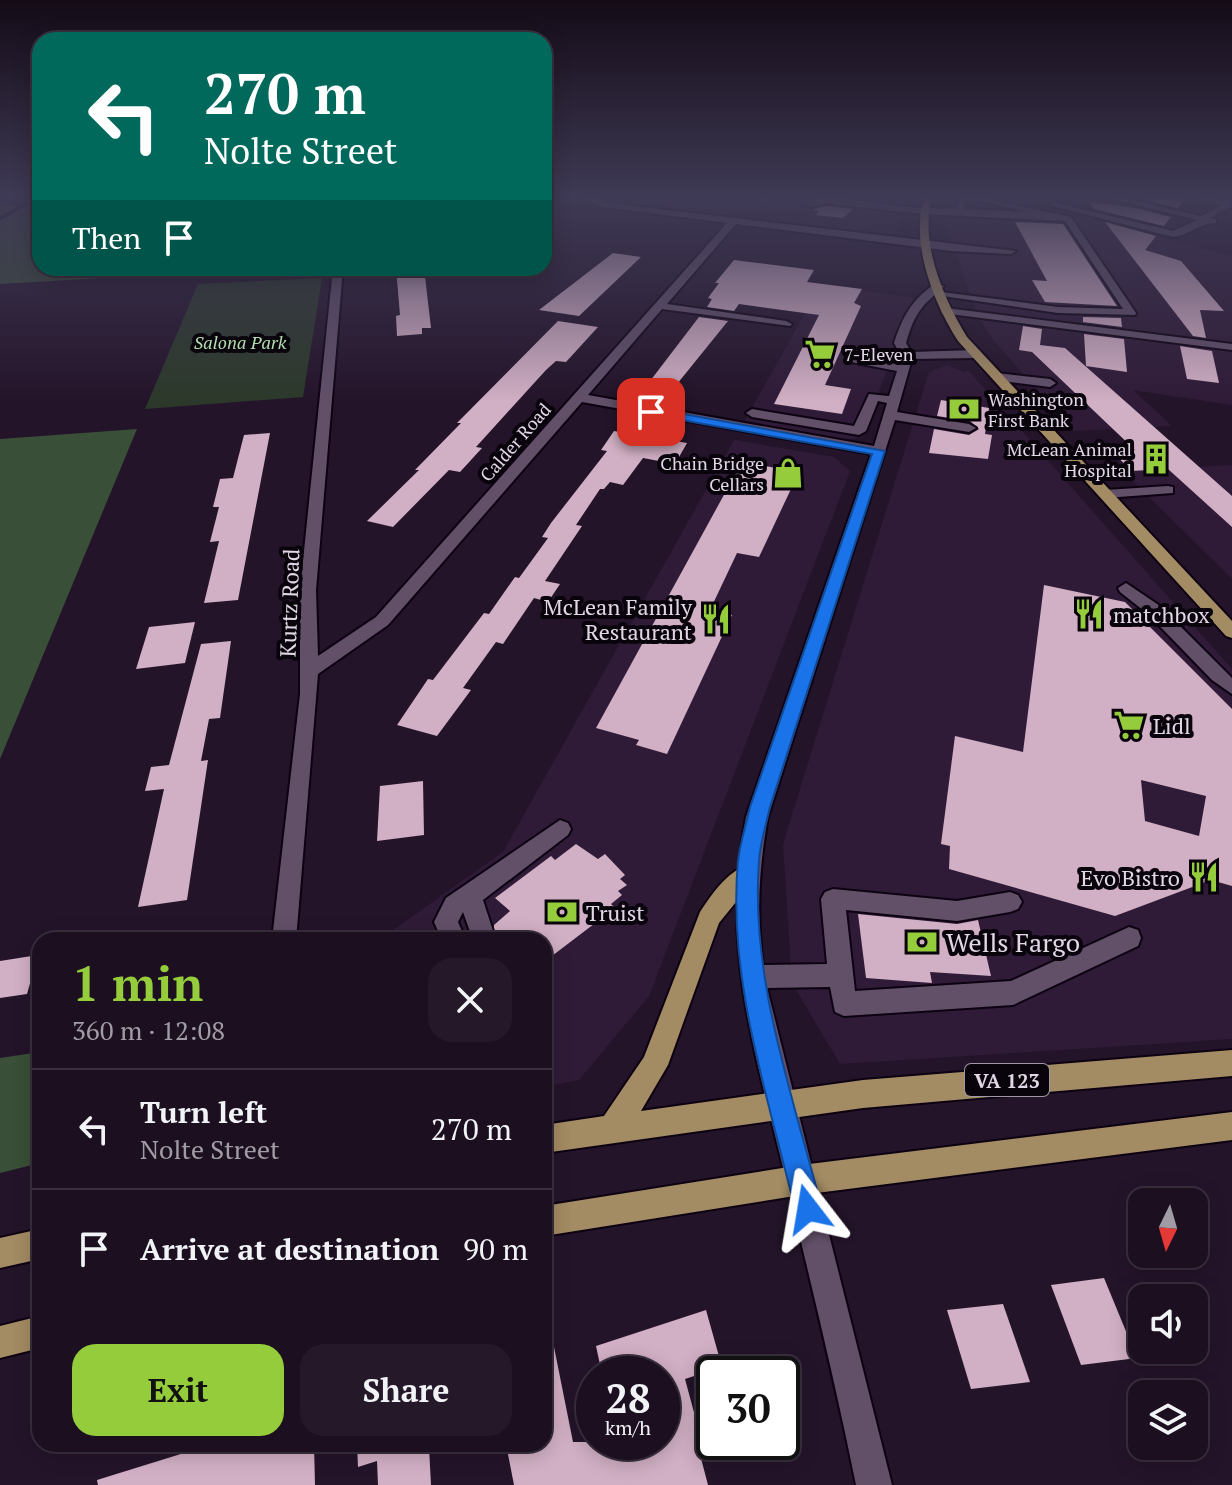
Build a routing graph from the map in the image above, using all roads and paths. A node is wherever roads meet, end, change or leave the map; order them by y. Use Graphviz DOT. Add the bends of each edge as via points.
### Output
graph roads {
  1 [pos="696,264"];
  2 [pos="933,264"];
  3 [pos="1098,264"];
  4 [pos="337,276"];
  5 [pos="940,291"];
  6 [pos="660,306"];
  7 [pos="946,311"];
  8 [pos="786,324"];
  9 [pos="1232,347"];
  10 [pos="975,354"];
  11 [pos="852,361"];
  12 [pos="904,362"];
  13 [pos="997,377"];
  14 [pos="1050,383"];
  15 [pos="577,397"];
  16 [pos="893,400"];
  17 [pos="752,413"];
  18 [pos="889,415"];
  19 [pos="941,424"];
  20 [pos="830,426"];
  21 [pos="969,428"];
  22 [pos="938,440"];
  23 [pos="823,441"];
  24 [pos="879,451"];
  25 [pos="1168,490"];
  26 [pos="1105,494"];
  27 [pos="1126,588"];
  28 [pos="1232,632"];
  29 [pos="309,671"];
  30 [pos="1232,688"];
  31 [pos="560,829"];
  32 [pos="747,875"];
  33 [pos="470,897"];
  34 [pos="1010,902"];
  35 [pos="285,932"];
  36 [pos="450,932"];
  37 [pos="472,932"];
  38 [pos="1129,938"];
  39 [pos="841,975"];
  40 [pos="752,977"];
  41 [pos="1232,1063"];
  42 [pos="782,1105"];
  43 [pos="1232,1126"];
  44 [pos="612,1130"];
  45 [pos="552,1138"];
  46 [pos="801,1180"];
  47 [pos="552,1220"];
  48 [pos="32,1246"];
  49 [pos="0,1253"];
  50 [pos="32,1334"];
  51 [pos="0,1342"];
  52 [pos="874,1485"];
  1 -- 6 [label="street, Calder Road"];
  2 -- 5 [label="main road"];
  3 -- 5 [label="street" via="1131,313 1058,310"];
  4 -- 29 [label="street, Kurtz Road" via="308,590"];
  5 -- 7 [label="main road"];
  5 -- 12 [label="street" via="916,302 906,317 900,343"];
  6 -- 8 [label="street"];
  6 -- 15 [label="street, Calder Road"];
  7 -- 9 [label="street"];
  7 -- 10 [label="main road"];
  10 -- 12 [label="street"];
  10 -- 13 [label="main road"];
  11 -- 12 [label="street"];
  12 -- 16 [label="street"];
  13 -- 14 [label="street"];
  13 -- 26 [label="main road"];
  15 -- 23 [label="street"];
  15 -- 29 [label="street, Calder Road" via="382,621"];
  16 -- 18 [label="street"];
  16 -- 20 [label="street" via="873,397 859,431"];
  17 -- 20 [label="street"];
  18 -- 19 [label="street"];
  18 -- 24 [label="street"];
  19 -- 21 [label="street"];
  19 -- 22 [label="street"];
  20 -- 23 [label="street"];
  23 -- 24 [label="street"];
  24 -- 32 [label="street" via="757,817"];
  25 -- 26 [label="street"];
  26 -- 28 [label="main road"];
  27 -- 30 [label="street"];
  29 -- 35 [label="street, Kurtz Road"];
  31 -- 33 [label="street"];
  32 -- 40 [label="street"];
  32 -- 44 [label="main road" via="708,919 655,1065"];
  33 -- 36 [label="street" via="454,905 446,922"];
  33 -- 37 [label="street" via="462,918"];
  34 -- 39 [label="street" via="957,911 833,899"];
  38 -- 39 [label="street" via="1013,993 844,1004"];
  39 -- 40 [label="street"];
  40 -- 42 [label="street"];
  41 -- 42 [label="main road, VA 123" via="979,1082"];
  42 -- 44 [label="main road, VA 123"];
  42 -- 46 [label="street"];
  43 -- 46 [label="main road"];
  44 -- 45 [label="main road, VA 123"];
  46 -- 47 [label="main road"];
  46 -- 52 [label="street"];
  48 -- 49 [label="main road"];
  50 -- 51 [label="main road"];
}
